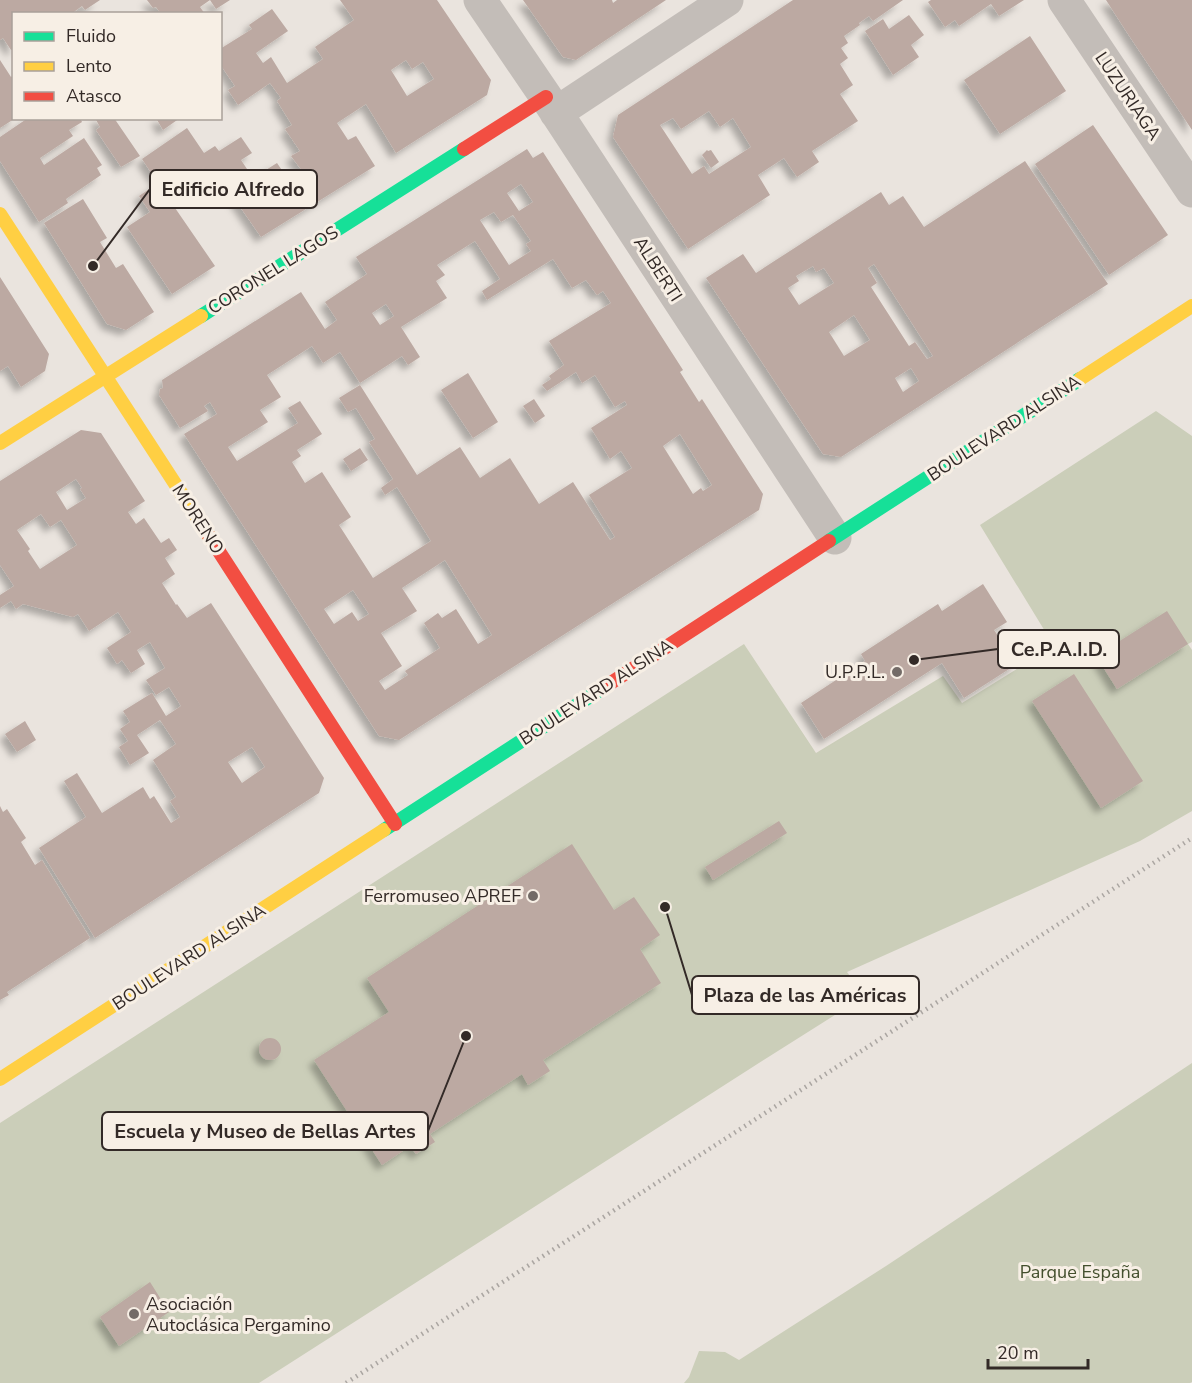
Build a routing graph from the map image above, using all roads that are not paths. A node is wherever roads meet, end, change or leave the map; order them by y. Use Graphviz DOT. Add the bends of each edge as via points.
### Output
graph roads {
  1 [pos="480,0"];
  2 [pos="727,0"];
  3 [pos="1064,0"];
  4 [pos="551,105"];
  5 [pos="1192,192"];
  6 [pos="0,214"];
  7 [pos="1192,306"];
  8 [pos="105,375"];
  9 [pos="0,443"];
  10 [pos="835,538"];
  11 [pos="395,824"];
  12 [pos="0,1079"];
  1 -- 4 [label="street, ALBERTI"];
  2 -- 4 [label="street, CORONEL LAGOS"];
  3 -- 5 [label="street, LUZURIAGA"];
  4 -- 8 [label="main road, CORONEL LAGOS"];
  4 -- 10 [label="street, ALBERTI"];
  6 -- 8 [label="main road, MORENO"];
  7 -- 10 [label="main road, BOULEVARD ALSINA"];
  8 -- 9 [label="main road, CORONEL LAGOS"];
  8 -- 11 [label="main road, MORENO"];
  10 -- 11 [label="main road, BOULEVARD ALSINA"];
  11 -- 12 [label="main road, BOULEVARD ALSINA"];
}
